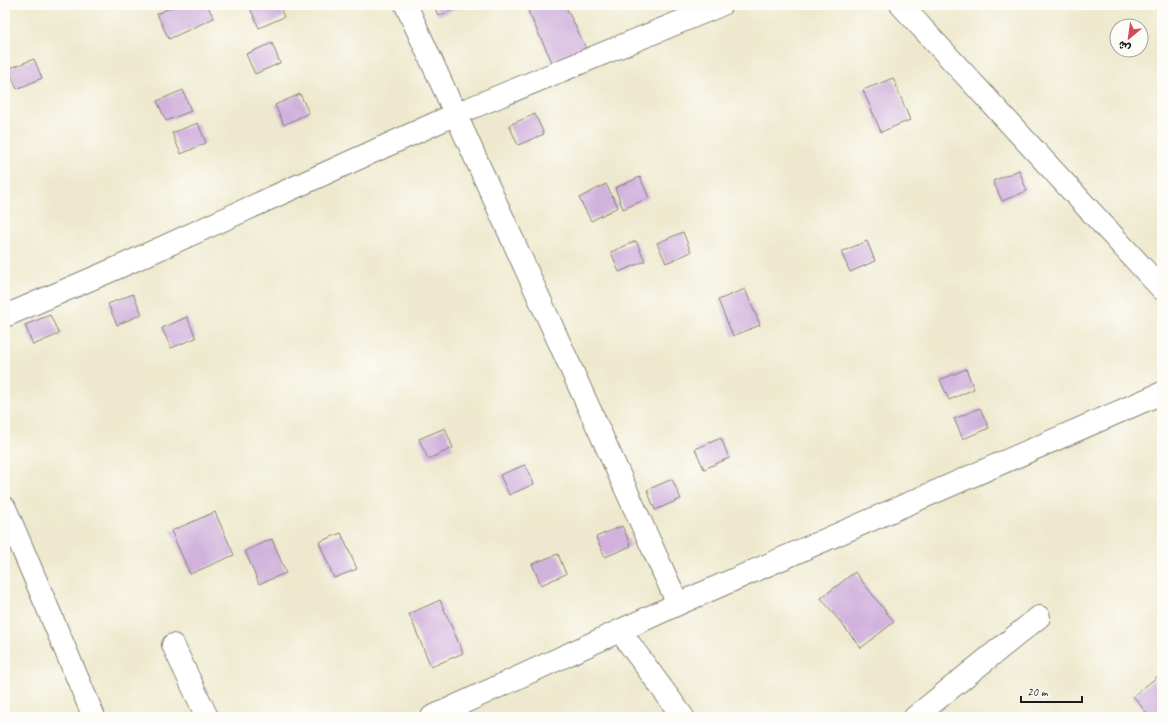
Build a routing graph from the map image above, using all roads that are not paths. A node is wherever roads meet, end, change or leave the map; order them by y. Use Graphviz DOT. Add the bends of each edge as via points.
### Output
graph roads {
  1 [pos="406,5"];
  2 [pos="721,5"];
  3 [pos="901,5"];
  4 [pos="456,114"];
  5 [pos="1162,289"];
  6 [pos="5,316"];
  7 [pos="1162,393"];
  8 [pos="5,508"];
  9 [pos="678,604"];
  10 [pos="1039,617"];
  11 [pos="620,631"];
  12 [pos="173,645"];
  13 [pos="455,712"];
  14 [pos="94,717"];
  15 [pos="207,717"];
  16 [pos="432,717"];
  17 [pos="682,717"];
  18 [pos="915,717"];
  1 -- 4 [label="street"];
  2 -- 4 [label="street"];
  3 -- 5 [label="street"];
  4 -- 6 [label="street"];
  4 -- 9 [label="street"];
  7 -- 9 [label="street"];
  8 -- 14 [label="street"];
  9 -- 11 [label="street"];
  10 -- 18 [label="street"];
  11 -- 13 [label="street"];
  11 -- 17 [label="street"];
  12 -- 15 [label="street"];
  13 -- 16 [label="street"];
}
